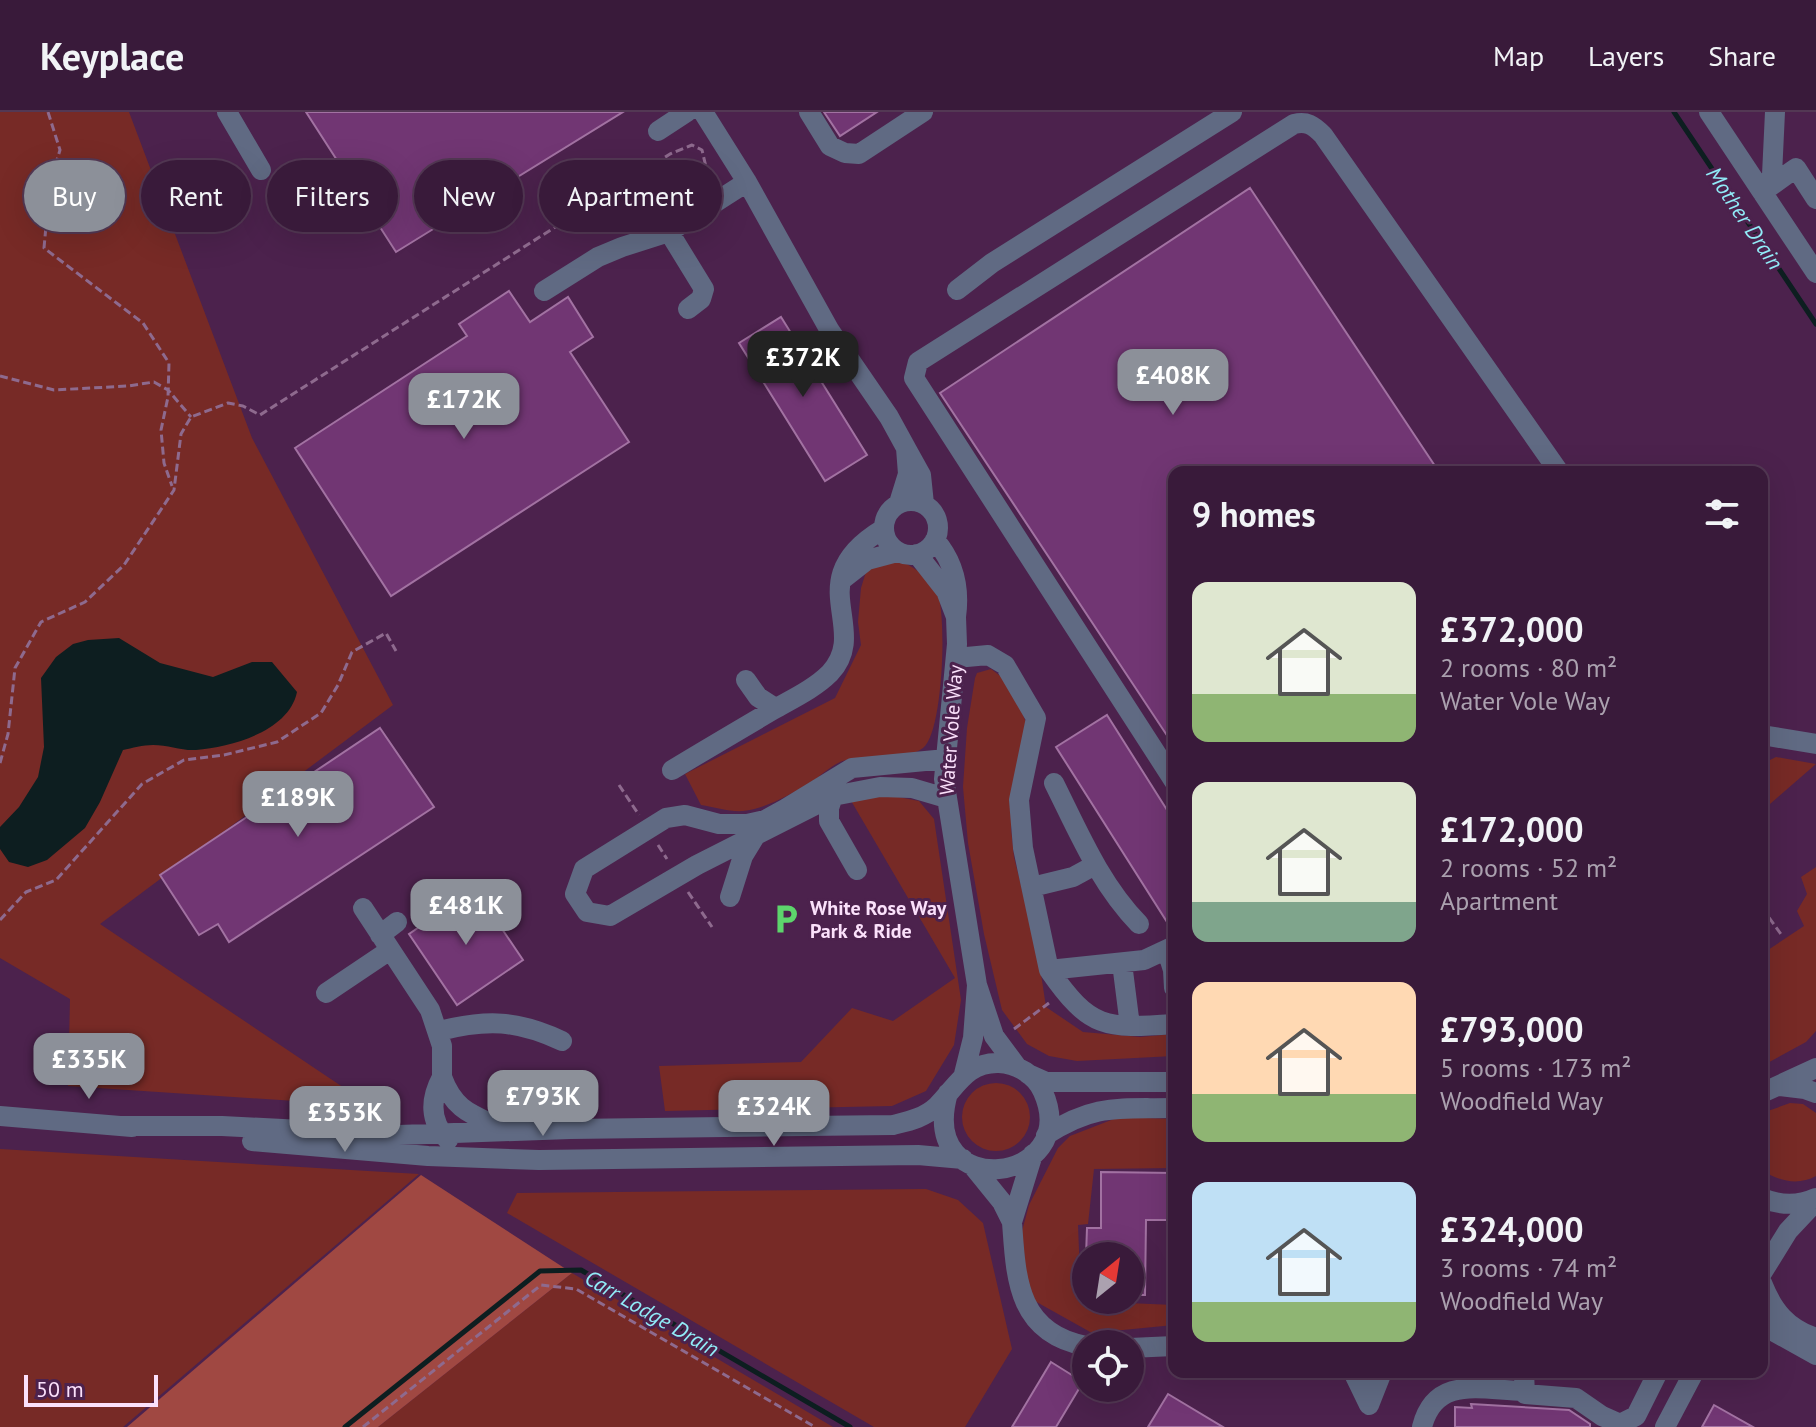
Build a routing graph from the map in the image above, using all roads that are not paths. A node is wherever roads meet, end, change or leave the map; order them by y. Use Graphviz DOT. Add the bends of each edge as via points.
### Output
graph roads {
  1 [pos="227,112"];
  2 [pos="687,112"];
  3 [pos="703,112"];
  4 [pos="809,112"];
  5 [pos="923,112"];
  6 [pos="1232,112"];
  7 [pos="1709,112"];
  8 [pos="1775,112"];
  9 [pos="658,131"];
  10 [pos="261,170"];
  11 [pos="747,182"];
  12 [pos="1762,192"];
  13 [pos="722,198"];
  14 [pos="1816,199"];
  15 [pos="669,232"];
  16 [pos="1816,273"];
  17 [pos="957,290"];
  18 [pos="544,291"];
  19 [pos="688,309"];
  20 [pos="906,448"];
  21 [pos="1555,466"];
  22 [pos="899,503"];
  23 [pos="924,504"];
  24 [pos="883,529"];
  25 [pos="935,540"];
  26 [pos="907,553"];
  27 [pos="841,580"];
  28 [pos="956,617"];
  29 [pos="956,658"];
  30 [pos="746,680"];
  31 [pos="775,708"];
  32 [pos="1768,736"];
  33 [pos="1816,744"];
  34 [pos="946,759"];
  35 [pos="672,770"];
  36 [pos="1168,772"];
  37 [pos="1054,783"];
  38 [pos="833,787"];
  39 [pos="946,798"];
  40 [pos="754,838"];
  41 [pos="1095,865"];
  42 [pos="857,870"];
  43 [pos="1032,887"];
  44 [pos="730,897"];
  45 [pos="363,908"];
  46 [pos="397,922"];
  47 [pos="1139,924"];
  48 [pos="381,937"];
  49 [pos="1168,949"];
  50 [pos="1122,963"];
  51 [pos="1049,970"];
  52 [pos="977,985"];
  53 [pos="326,993"];
  54 [pos="1168,1024"];
  55 [pos="1130,1026"];
  56 [pos="439,1031"];
  57 [pos="562,1041"];
  58 [pos="1816,1068"];
  59 [pos="1023,1071"];
  60 [pos="964,1074"];
  61 [pos="442,1077"];
  62 [pos="1168,1082"];
  63 [pos="1771,1089"];
  64 [pos="948,1093"];
  65 [pos="1816,1093"];
  66 [pos="1168,1108"];
  67 [pos="0,1116"];
  68 [pos="121,1126"];
  69 [pos="508,1131"];
  70 [pos="442,1133"];
  71 [pos="1046,1135"];
  72 [pos="1033,1154"];
  73 [pos="483,1158"];
  74 [pos="967,1161"];
  75 [pos="1816,1199"];
  76 [pos="1768,1200"];
  77 [pos="1768,1207"];
  78 [pos="1012,1222"];
  79 [pos="1774,1250"];
  80 [pos="1768,1262"];
  81 [pos="1768,1299"];
  82 [pos="1768,1328"];
  83 [pos="1816,1338"];
  84 [pos="1072,1341"];
  85 [pos="1168,1346"];
  86 [pos="1144,1347"];
  87 [pos="1816,1355"];
  88 [pos="1356,1378"];
  89 [pos="1380,1378"];
  90 [pos="1655,1378"];
  91 [pos="1691,1378"];
  92 [pos="1523,1382"];
  93 [pos="1369,1405"];
  94 [pos="1369,1427"];
  95 [pos="1422,1427"];
  96 [pos="1665,1427"];
  1 -- 10 [label="street"];
  2 -- 9 [label="street"];
  3 -- 11 [label="street"];
  4 -- 5 [label="street" via="830,146 859,154"];
  6 -- 17 [label="street"];
  7 -- 12 [label="street"];
  8 -- 12 [label="street" via="1772,175"];
  11 -- 13 [label="street"];
  11 -- 20 [label="street" via="830,331"];
  12 -- 14 [label="street" via="1796,168"];
  12 -- 16 [label="street"];
  15 -- 18 [label="street" via="598,257"];
  15 -- 19 [label="street" via="704,289"];
  20 -- 22 [label="street" via="908,474"];
  20 -- 23 [label="street" via="921,475"];
  21 -- 36 [label="street" via="1323,135 1304,122 918,362 914,378"];
  22 -- 23 [label="street"];
  22 -- 24 [label="street" via="888,513"];
  23 -- 25 [label="street" via="936,517"];
  24 -- 26 [label="street" via="885,538"];
  24 -- 27 [label="street" via="856,550 843,567"];
  25 -- 26 [label="street" via="925,551"];
  25 -- 28 [label="street, Water Vole Way" via="957,583"];
  26 -- 27 [label="street" via="867,560"];
  26 -- 28 [label="street, Water Vole Way" via="946,591"];
  27 -- 31 [label="street" via="838,595 844,624 841,650 831,671"];
  28 -- 29 [label="street, Water Vole Way"];
  29 -- 34 [label="street, Water Vole Way"];
  29 -- 43 [label="street" via="988,655 1005,665 1036,718 1019,800"];
  30 -- 31 [label="street"];
  31 -- 35 [label="street"];
  32 -- 33 [label="street"];
  34 -- 38 [label="street" via="852,768"];
  34 -- 39 [label="street, Water Vole Way"];
  37 -- 41 [label="street"];
  38 -- 39 [label="street" via="912,788"];
  38 -- 40 [label="street"];
  38 -- 40 [label="street" via="747,824 719,824 685,815 666,818 584,869 575,894 587,912 610,916"];
  38 -- 42 [label="street" via="829,821"];
  39 -- 52 [label="street, Water Vole Way"];
  40 -- 44 [label="street"];
  41 -- 43 [label="street" via="1073,877"];
  41 -- 47 [label="street"];
  43 -- 51 [label="street"];
  45 -- 48 [label="street"];
  46 -- 48 [label="street"];
  48 -- 53 [label="street"];
  48 -- 56 [label="street"];
  49 -- 50 [label="street"];
  50 -- 51 [label="street"];
  50 -- 55 [label="street"];
  51 -- 55 [label="street" via="1070,1001 1097,1021"];
  52 -- 59 [label="street, Water Vole Way" via="994,1036"];
  52 -- 60 [label="street, Water Vole Way"];
  54 -- 55 [label="street"];
  56 -- 57 [label="street" via="514,1023"];
  56 -- 61 [label="street"];
  58 -- 63 [label="street"];
  59 -- 60 [label="street" via="1000,1063"];
  59 -- 62 [label="street" via="1046,1082"];
  59 -- 71 [label="street" via="1042,1090 1049,1110"];
  60 -- 64 [label="street"];
  61 -- 69 [label="street" via="455,1103"];
  61 -- 70 [label="street" via="432,1105"];
  63 -- 65 [label="street"];
  64 -- 69 [label="street" via="917,1119 893,1125"];
  64 -- 74 [label="street" via="942,1113 945,1134"];
  66 -- 71 [label="street" via="1104,1109 1076,1117"];
  67 -- 68 [label="street"];
  68 -- 70 [label="street"];
  68 -- 73 [label="street"];
  69 -- 70 [label="street"];
  70 -- 73 [label="street" via="462,1150"];
  71 -- 72 [label="street"];
  72 -- 74 [label="street" via="1006,1170 981,1169"];
  72 -- 78 [label="street"];
  73 -- 74 [label="street" via="918,1155"];
  74 -- 78 [label="street"];
  75 -- 76 [label="street" via="1784,1205"];
  75 -- 79 [label="street"];
  77 -- 79 [label="street" via="1777,1227"];
  78 -- 84 [label="street" via="1023,1299 1055,1335"];
  79 -- 80 [label="street"];
  81 -- 83 [label="street" via="1781,1318"];
  82 -- 87 [label="street"];
  85 -- 86 [label="street"];
  88 -- 93 [label="street"];
  89 -- 93 [label="street"];
  90 -- 92 [label="street" via="1636,1416 1620,1424 1576,1398 1532,1396"];
  91 -- 96 [label="street"];
  92 -- 95 [label="street" via="1448,1392 1429,1407"];
  93 -- 94 [label="street"];
}
